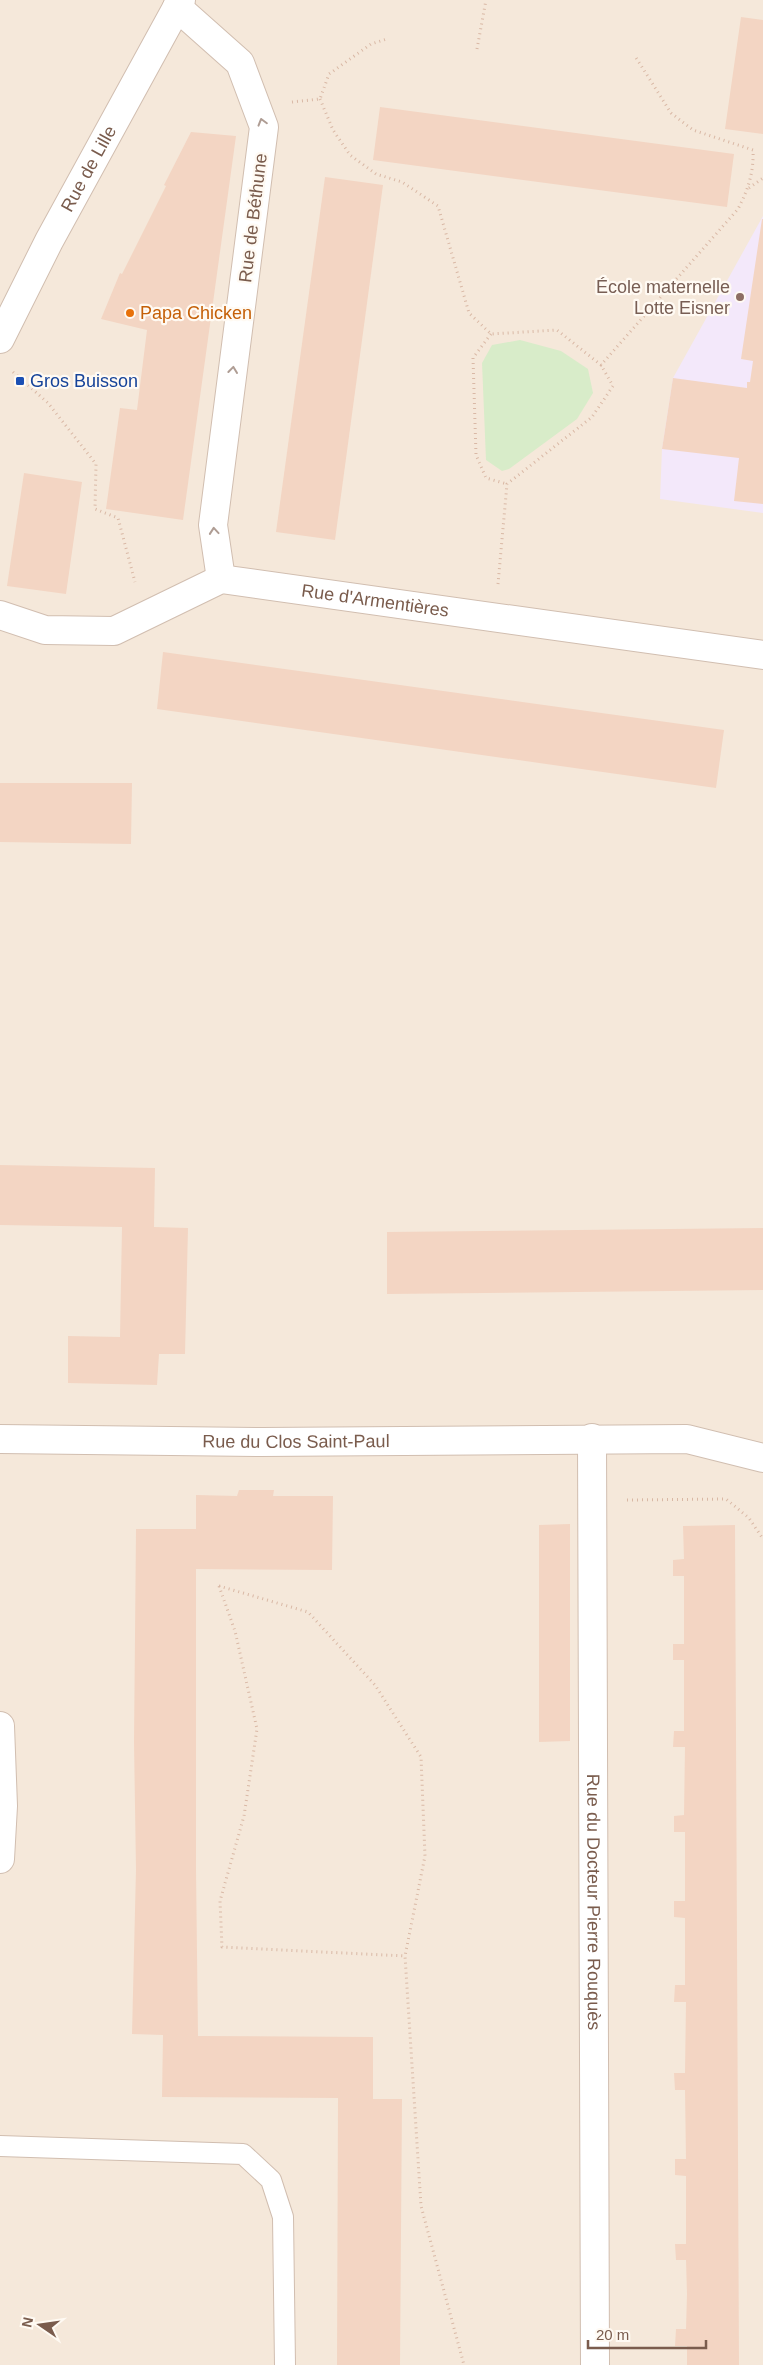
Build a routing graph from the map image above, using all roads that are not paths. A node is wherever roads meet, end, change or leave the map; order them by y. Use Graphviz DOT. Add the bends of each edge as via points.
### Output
graph roads {
  1 [pos="179,4"];
  2 [pos="0,338"];
  3 [pos="221,579"];
  4 [pos="0,615"];
  5 [pos="763,655"];
  6 [pos="592,1438"];
  7 [pos="0,1439"];
  8 [pos="763,1458"];
  9 [pos="0,1726"];
  10 [pos="0,1859"];
  11 [pos="0,2146"];
  12 [pos="285,2365"];
  13 [pos="595,2365"];
  1 -- 2 [label="street, Rue de Lille" via="49,241"];
  3 -- 1 [label="street, Rue de Béthune, one-way" via="213,525 264,127 240,63"];
  3 -- 4 [label="street" via="114,631 45,630"];
  3 -- 5 [label="street, Rue d'Armentières"];
  6 -- 7 [label="street, Rue du Clos Saint-Paul" via="262,1442"];
  6 -- 8 [label="street, Rue du Clos Saint-Paul" via="687,1439"];
  6 -- 13 [label="street, Rue du Docteur Pierre Rouquès"];
  9 -- 10 [label="street" via="3,1806"];
  11 -- 12 [label="lane" via="243,2154 272,2180 283,2217"];
}
